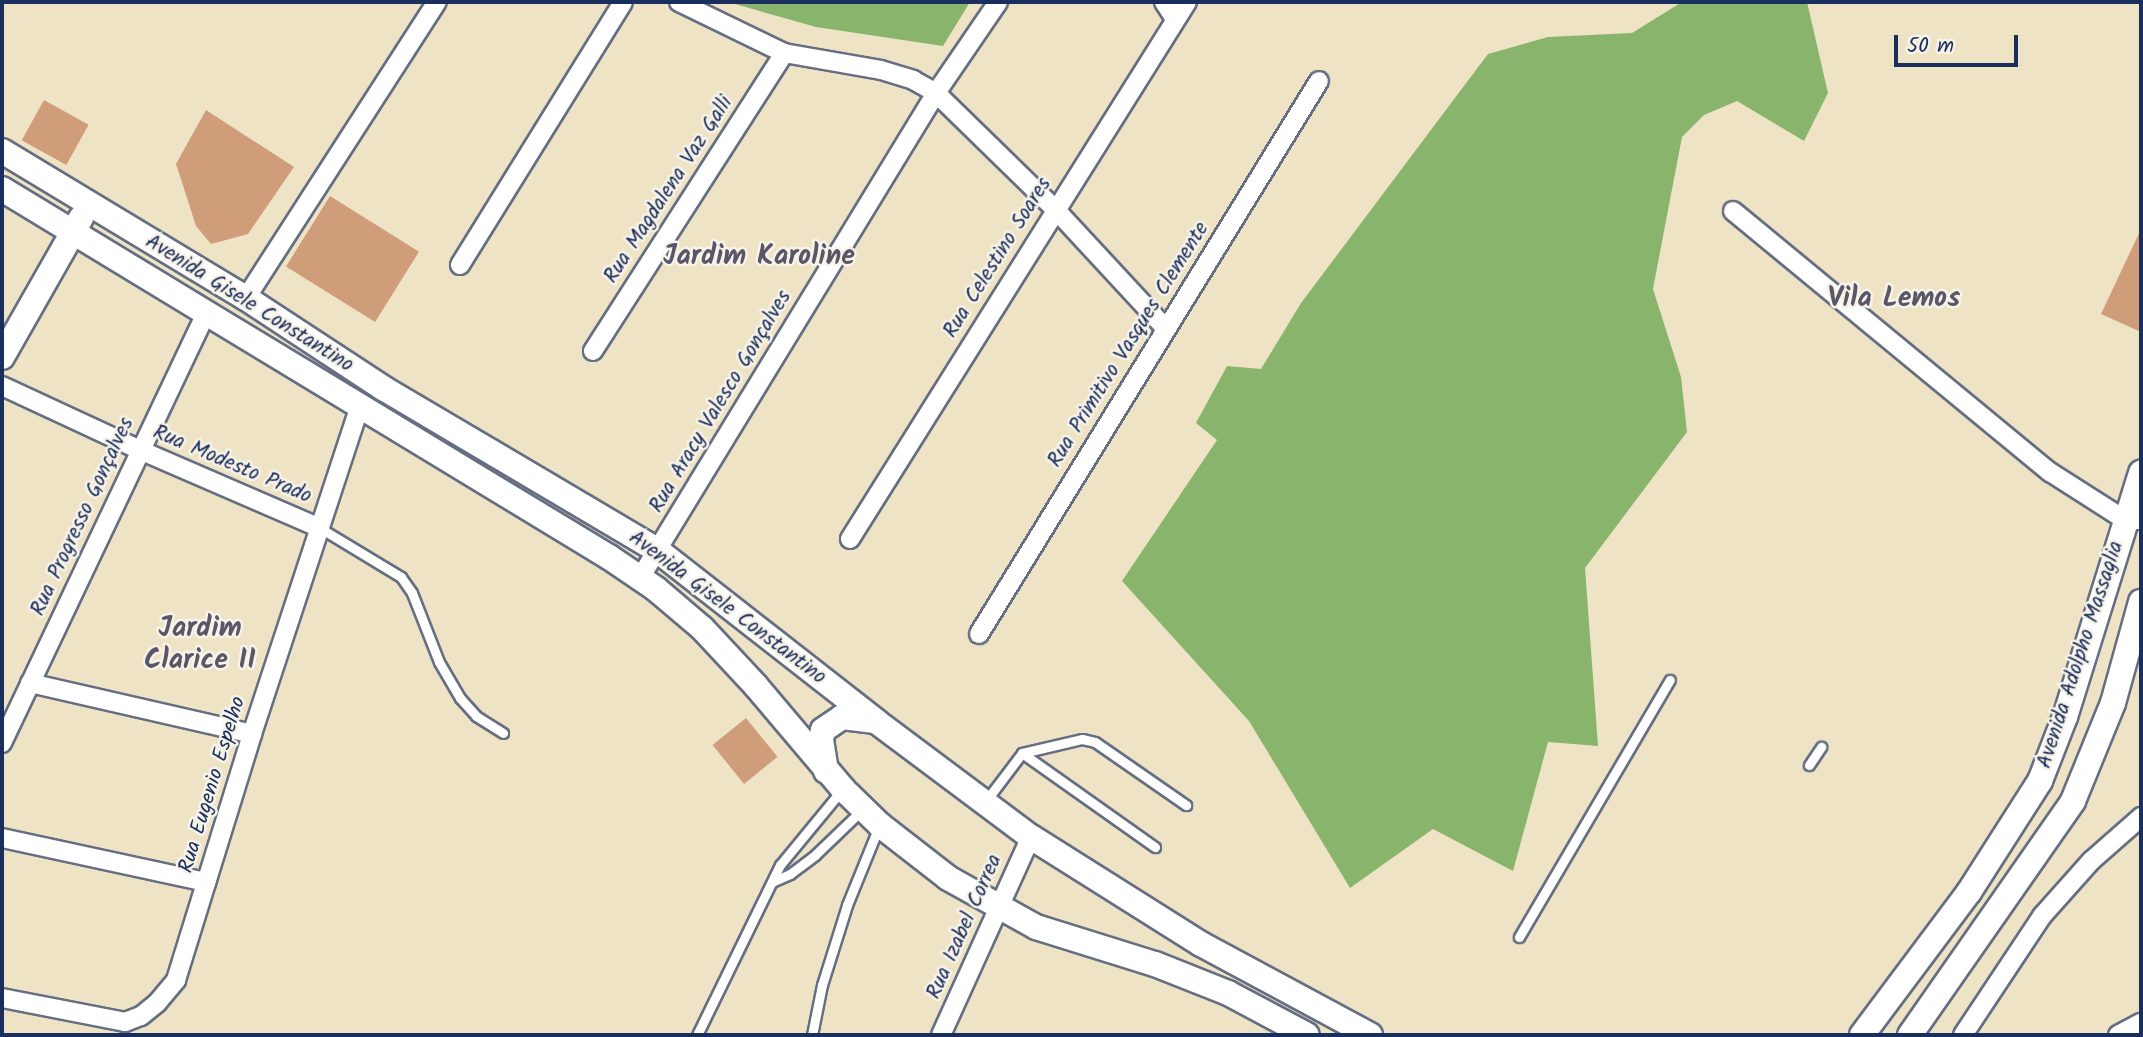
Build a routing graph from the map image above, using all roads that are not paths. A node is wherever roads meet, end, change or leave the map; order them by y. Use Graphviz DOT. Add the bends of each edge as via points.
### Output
graph roads {
  1 [pos="437,2"];
  2 [pos="623,2"];
  3 [pos="679,2"];
  4 [pos="998,2"];
  5 [pos="1164,2"];
  6 [pos="1186,2"];
  7 [pos="1175,19"];
  8 [pos="784,53"];
  9 [pos="1319,81"];
  10 [pos="936,93"];
  11 [pos="2,152"];
  12 [pos="2,188"];
  13 [pos="89,206"];
  14 [pos="1055,209"];
  15 [pos="1733,211"];
  16 [pos="73,232"];
  17 [pos="460,265"];
  18 [pos="246,298"];
  19 [pos="207,312"];
  20 [pos="1166,329"];
  21 [pos="593,351"];
  22 [pos="2,357"];
  23 [pos="2,386"];
  24 [pos="360,406"];
  25 [pos="140,450"];
  26 [pos="2141,473"];
  27 [pos="2133,520"];
  28 [pos="320,528"];
  29 [pos="850,539"];
  30 [pos="657,550"];
  31 [pos="640,578"];
  32 [pos="2141,602"];
  33 [pos="979,634"];
  34 [pos="1670,680"];
  35 [pos="30,684"];
  36 [pos="877,722"];
  37 [pos="502,733"];
  38 [pos="252,734"];
  39 [pos="2,743"];
  40 [pos="1821,747"];
  41 [pos="1022,753"];
  42 [pos="1809,765"];
  43 [pos="834,780"];
  44 [pos="985,802"];
  45 [pos="1186,805"];
  46 [pos="872,817"];
  47 [pos="2141,817"];
  48 [pos="1031,837"];
  49 [pos="2,838"];
  50 [pos="1155,847"];
  51 [pos="206,881"];
  52 [pos="772,881"];
  53 [pos="998,908"];
  54 [pos="1519,937"];
  55 [pos="2,998"];
  56 [pos="2141,1023"];
  57 [pos="698,1035"];
  58 [pos="812,1035"];
  59 [pos="942,1035"];
  60 [pos="1307,1035"];
  61 [pos="1370,1035"];
  62 [pos="1862,1035"];
  63 [pos="1910,1035"];
  64 [pos="1963,1035"];
  65 [pos="2118,1035"];
  1 -- 18 [label="street"];
  2 -- 17 [label="street"];
  3 -- 8 [label="street"];
  4 -- 10 [label="street, Rua Aracy Valesco Gonçalves"];
  5 -- 7 [label="street"];
  6 -- 7 [label="street, Rua Celestino Soares"];
  7 -- 14 [label="street, Rua Celestino Soares"];
  8 -- 10 [label="street" via="881,70"];
  8 -- 21 [label="street, Rua Magdalena Vaz Galli"];
  9 -- 20 [label="street, Rua Primitivo Vasques Clemente"];
  10 -- 14 [label="street"];
  10 -- 30 [label="street, Rua Aracy Valesco Gonçalves"];
  11 -- 13 [label="main road, Avenida Gisele Constantino"];
  12 -- 16 [label="main road, Avenida Gisele Constantino"];
  13 -- 16 [label="main road"];
  13 -- 18 [label="main road, Avenida Gisele Constantino"];
  14 -- 20 [label="street"];
  14 -- 29 [label="street, Rua Celestino Soares"];
  15 -- 27 [label="street" via="2050,472"];
  16 -- 19 [label="main road, Avenida Gisele Constantino"];
  16 -- 22 [label="main road"];
  18 -- 30 [label="main road, Avenida Gisele Constantino" via="383,388"];
  19 -- 24 [label="main road, Avenida Gisele Constantino"];
  19 -- 25 [label="street, Rua Progresso Gonçalves"];
  20 -- 33 [label="street, Rua Primitivo Vasques Clemente"];
  23 -- 25 [label="street, Rua Modesto Prado"];
  24 -- 28 [label="street, Rua Eugenio Espelho"];
  24 -- 31 [label="main road, Avenida Gisele Constantino"];
  25 -- 28 [label="street, Rua Modesto Prado"];
  25 -- 35 [label="street, Rua Progresso Gonçalves"];
  26 -- 27 [label="main road, Avenida Adolpho Massaglia"];
  27 -- 62 [label="main road, Avenida Adolpho Massaglia" via="2039,781 1969,892"];
  28 -- 37 [label="lane, Rua Modesto Prado" via="401,577 460,698 476,716"];
  28 -- 38 [label="street, Rua Eugenio Espelho"];
  30 -- 31 [label="street, Rua Aracy Valesco Gonçalves"];
  30 -- 36 [label="main road, Avenida Gisele Constantino"];
  31 -- 43 [label="main road, Avenida Gisele Constantino" via="702,628"];
  32 -- 63 [label="main road, Avenida Adolpho Massaglia" via="2113,703 2073,801"];
  34 -- 54 [label="lane"];
  35 -- 38 [label="street"];
  35 -- 39 [label="street, Rua Progresso Gonçalves"];
  36 -- 43 [label="main road" via="842,716 823,730 821,739"];
  36 -- 44 [label="main road, Avenida Gisele Constantino"];
  38 -- 51 [label="street, Rua Eugenio Espelho"];
  40 -- 42 [label="lane"];
  41 -- 44 [label="lane"];
  41 -- 45 [label="lane" via="1082,739 1094,742"];
  41 -- 50 [label="lane"];
  43 -- 46 [label="main road, Avenida Gisele Constantino"];
  43 -- 52 [label="lane"];
  44 -- 48 [label="main road, Avenida Gisele Constantino"];
  46 -- 52 [label="lane" via="790,874"];
  46 -- 53 [label="main road, Avenida Gisele Constantino" via="948,878"];
  46 -- 58 [label="lane" via="822,985"];
  47 -- 64 [label="street" via="2091,861 2042,916"];
  48 -- 53 [label="street, Rua Izabel Correa"];
  48 -- 61 [label="main road, Avenida Gisele Constantino" via="1201,944"];
  49 -- 51 [label="street"];
  51 -- 55 [label="street, Rua Eugenio Espelho" via="176,980 141,1016 125,1022"];
  52 -- 57 [label="lane"];
  53 -- 59 [label="street, Rua Izabel Correa"];
  53 -- 60 [label="main road, Avenida Gisele Constantino" via="1036,927 1155,964 1228,993"];
  56 -- 65 [label="street"];
}
